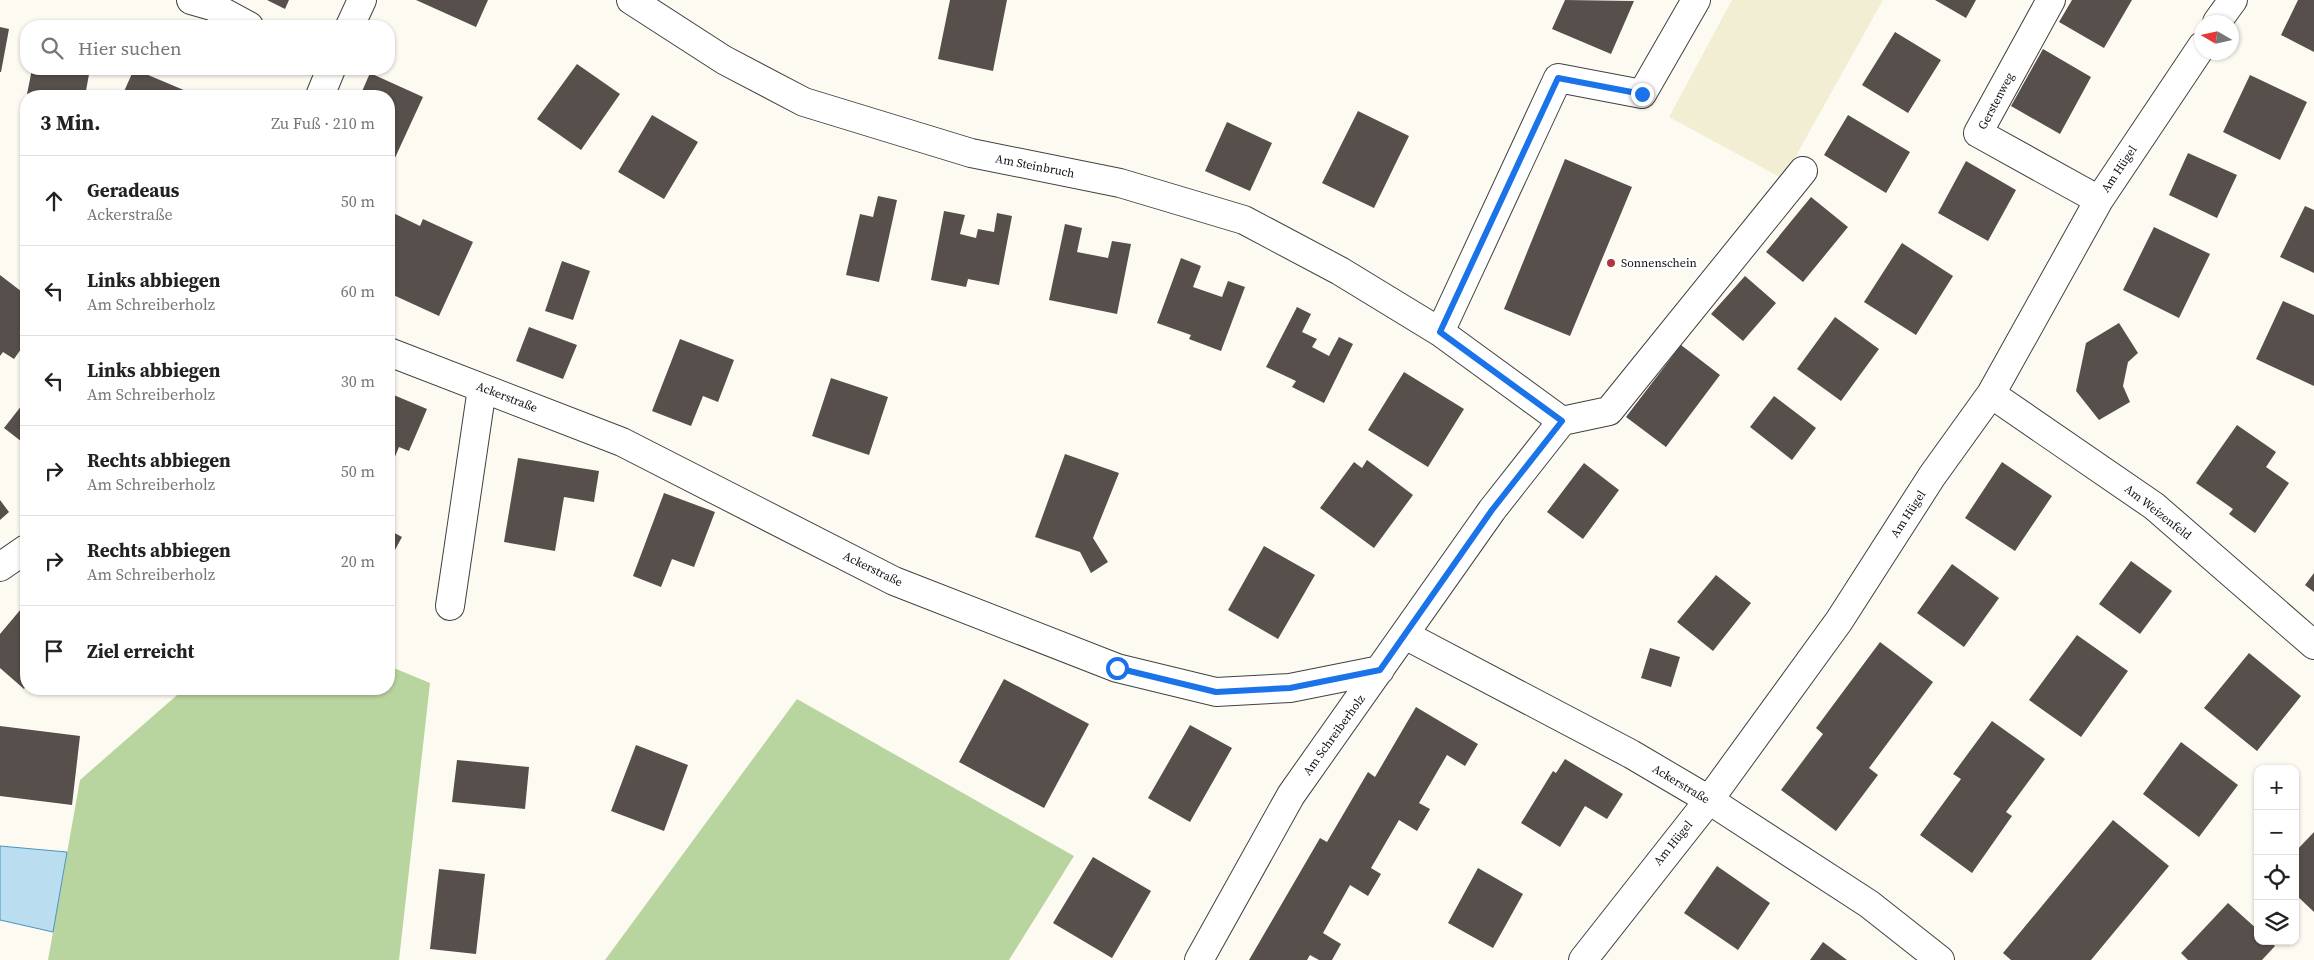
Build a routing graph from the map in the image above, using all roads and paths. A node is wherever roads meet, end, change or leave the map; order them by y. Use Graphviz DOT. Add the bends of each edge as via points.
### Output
graph roads {
  1 [pos="191,0"];
  2 [pos="362,0"];
  3 [pos="631,0"];
  4 [pos="1696,0"];
  5 [pos="2051,0"];
  6 [pos="2232,0"];
  7 [pos="2222,15"];
  8 [pos="238,20"];
  9 [pos="353,20"];
  10 [pos="2194,58"];
  11 [pos="1803,170"];
  12 [pos="2099,200"];
  13 [pos="1440,332"];
  14 [pos="395,354"];
  15 [pos="482,388"];
  16 [pos="1991,394"];
  17 [pos="1562,421"];
  18 [pos="20,553"];
  19 [pos="0,567"];
  20 [pos="450,606"];
  21 [pos="1405,635"];
  22 [pos="2314,645"];
  23 [pos="1380,670"];
  24 [pos="1709,800"];
  25 [pos="1198,960"];
  26 [pos="1583,960"];
  27 [pos="1940,960"];
  1 -- 8 [label="street" via="212,6"];
  2 -- 9 [label="street"];
  3 -- 13 [label="street, Am Steinbruch" via="724,60 804,102 972,153 1120,183 1244,220 1340,271"];
  4 -- 13 [label="street" via="1642,94 1558,78"];
  5 -- 12 [label="street, Gerstenweg" via="1978,133"];
  6 -- 7 [label="street"];
  10 -- 12 [label="street, Am Hügel"];
  11 -- 17 [label="street" via="1608,411"];
  12 -- 16 [label="street, Am Hügel"];
  13 -- 17 [label="street"];
  14 -- 15 [label="street, Ackerstraße"];
  15 -- 20 [label="street"];
  15 -- 23 [label="street, Ackerstraße" via="622,442 894,581 1117,668 1216,692 1290,688"];
  16 -- 22 [label="street, Am Weizenfeld" via="2154,506"];
  16 -- 24 [label="street, Am Hügel" via="1932,476 1839,621"];
  17 -- 21 [label="street, Am Schreiberholz" via="1492,510"];
  18 -- 19 [label="street"];
  21 -- 23 [label="street, Am Schreiberholz"];
  21 -- 24 [label="street, Ackerstraße" via="1631,754"];
  23 -- 25 [label="street, Am Schreiberholz" via="1291,795"];
  24 -- 26 [label="street, Am Hügel"];
  24 -- 27 [label="street, Ackerstraße" via="1869,904"];
}
